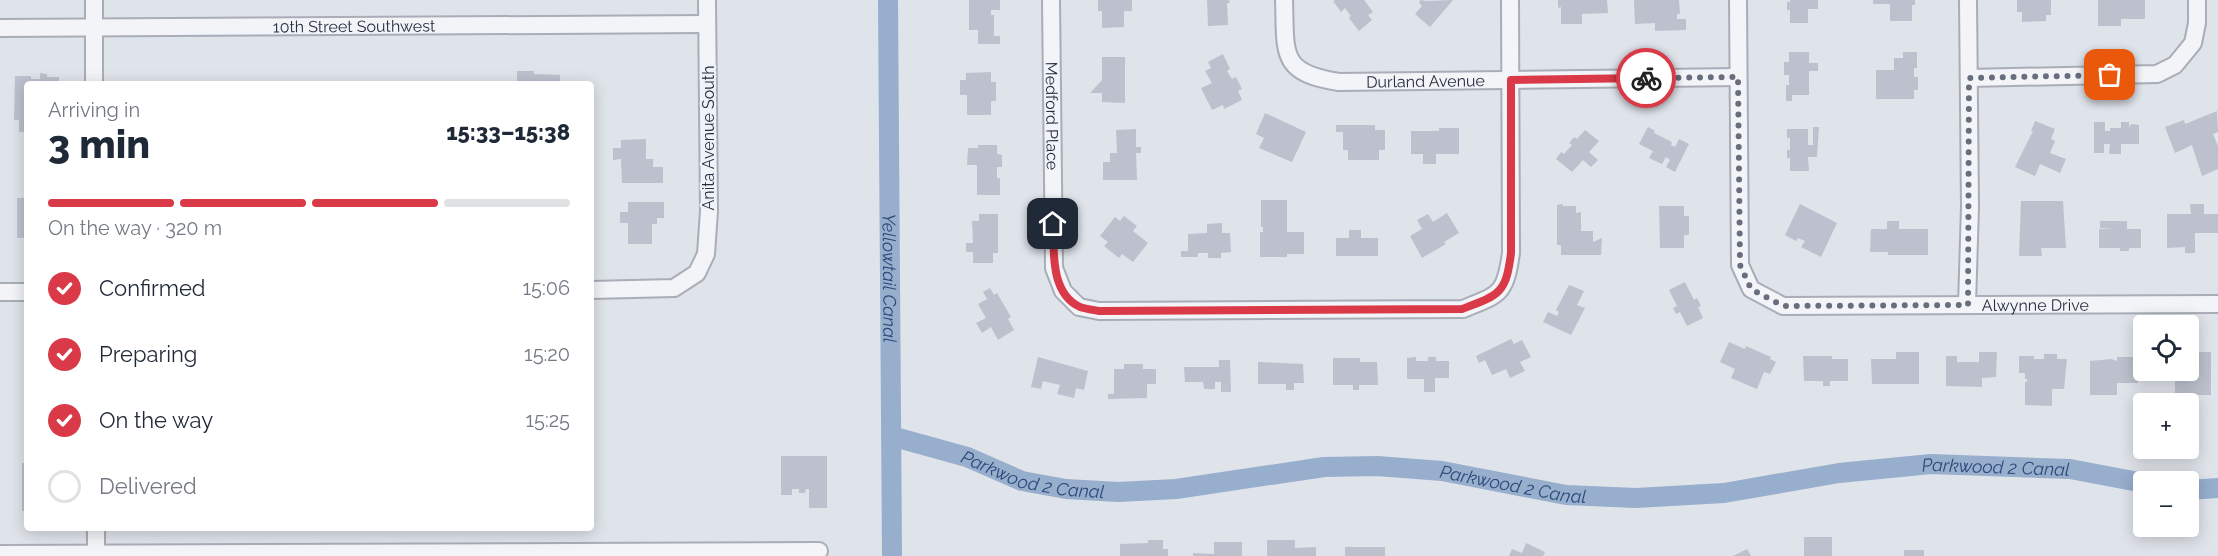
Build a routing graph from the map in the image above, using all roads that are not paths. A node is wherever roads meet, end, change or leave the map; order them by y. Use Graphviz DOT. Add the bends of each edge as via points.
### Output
graph roads {
  1 [pos="94,0"];
  2 [pos="707,0"];
  3 [pos="1051,0"];
  4 [pos="1284,0"];
  5 [pos="1510,0"];
  6 [pos="1738,0"];
  7 [pos="1968,0"];
  8 [pos="2197,0"];
  9 [pos="707,24"];
  10 [pos="0,28"];
  11 [pos="94,28"];
  12 [pos="1738,77"];
  13 [pos="1969,78"];
  14 [pos="1511,80"];
  15 [pos="94,81"];
  16 [pos="594,290"];
  17 [pos="0,292"];
  18 [pos="24,292"];
  19 [pos="2218,304"];
  20 [pos="1968,305"];
  21 [pos="96,531"];
  22 [pos="819,551"];
  23 [pos="0,554"];
  24 [pos="96,555"];
  1 -- 11 [label="street"];
  2 -- 9 [label="street, Anita Avenue South"];
  3 -- 14 [label="street, Medford Place" via="1054,268 1063,291 1079,306 1099,311 1462,309 1496,296 1508,278 1511,253"];
  4 -- 14 [label="street, Durland Avenue" via="1286,54 1298,70 1318,79"];
  5 -- 14 [label="street"];
  6 -- 12 [label="street"];
  7 -- 13 [label="street"];
  8 -- 13 [label="street" via="2193,43 2175,65 2157,74"];
  9 -- 11 [label="street, 10th Street Southwest"];
  9 -- 16 [label="street, Anita Avenue South" via="706,254 697,273 674,288"];
  10 -- 11 [label="street, 10th Street Southwest"];
  11 -- 15 [label="street"];
  12 -- 14 [label="street, Durland Avenue"];
  12 -- 20 [label="street, Alwynne Drive" via="1740,265 1751,289 1783,306"];
  13 -- 20 [label="street"];
  17 -- 18 [label="street"];
  19 -- 20 [label="street, Alwynne Drive"];
  21 -- 24 [label="street"];
  22 -- 24 [label="street"];
  23 -- 24 [label="street"];
}
